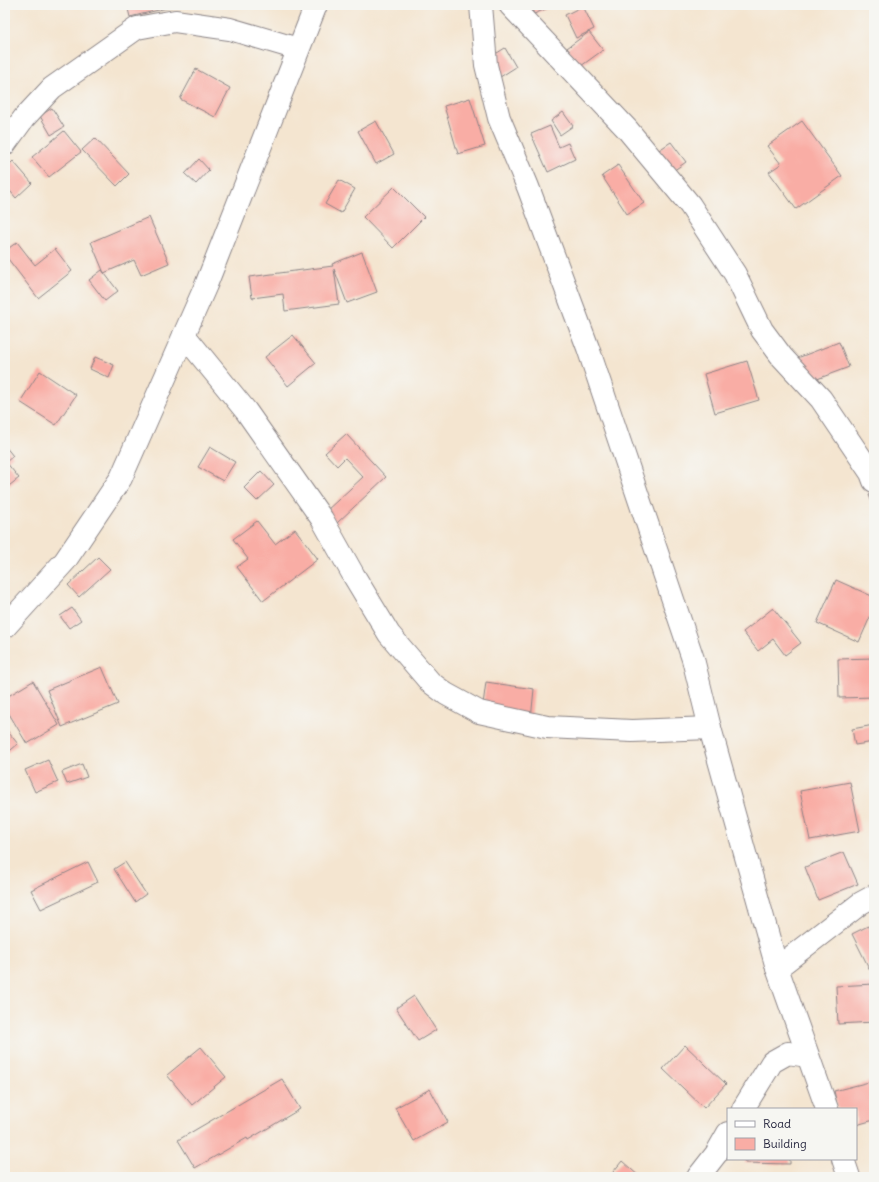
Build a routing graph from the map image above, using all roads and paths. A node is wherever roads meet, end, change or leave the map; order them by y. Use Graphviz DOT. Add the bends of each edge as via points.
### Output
graph roads {
  1 [pos="316,5"];
  2 [pos="481,5"];
  3 [pos="510,5"];
  4 [pos="298,49"];
  5 [pos="5,144"];
  6 [pos="184,335"];
  7 [pos="874,480"];
  8 [pos="5,627"];
  9 [pos="710,728"];
  10 [pos="874,896"];
  11 [pos="777,968"];
  12 [pos="808,1056"];
  13 [pos="744,1108"];
  14 [pos="827,1108"];
  15 [pos="727,1135"];
  16 [pos="843,1160"];
  17 [pos="698,1177"];
  18 [pos="849,1177"];
  1 -- 4 [label="street"];
  2 -- 9 [label="street" via="486,65 499,118 528,187 588,348 693,659"];
  3 -- 7 [label="street" via="628,129 690,205 735,274 762,330 782,357 821,399"];
  4 -- 5 [label="street" via="230,29 176,21 137,28 52,88 24,118"];
  4 -- 6 [label="street"];
  6 -- 8 [label="street" via="121,478 65,561"];
  6 -- 9 [label="street" via="246,411 322,519 389,634 430,682 446,694 479,712 547,727 632,731"];
  9 -- 11 [label="street"];
  10 -- 11 [label="street" via="861,902"];
  11 -- 12 [label="street"];
  12 -- 13 [label="street" via="788,1053 772,1062"];
  12 -- 14 [label="street"];
  15 -- 17 [label="street"];
  16 -- 18 [label="street"];
}
